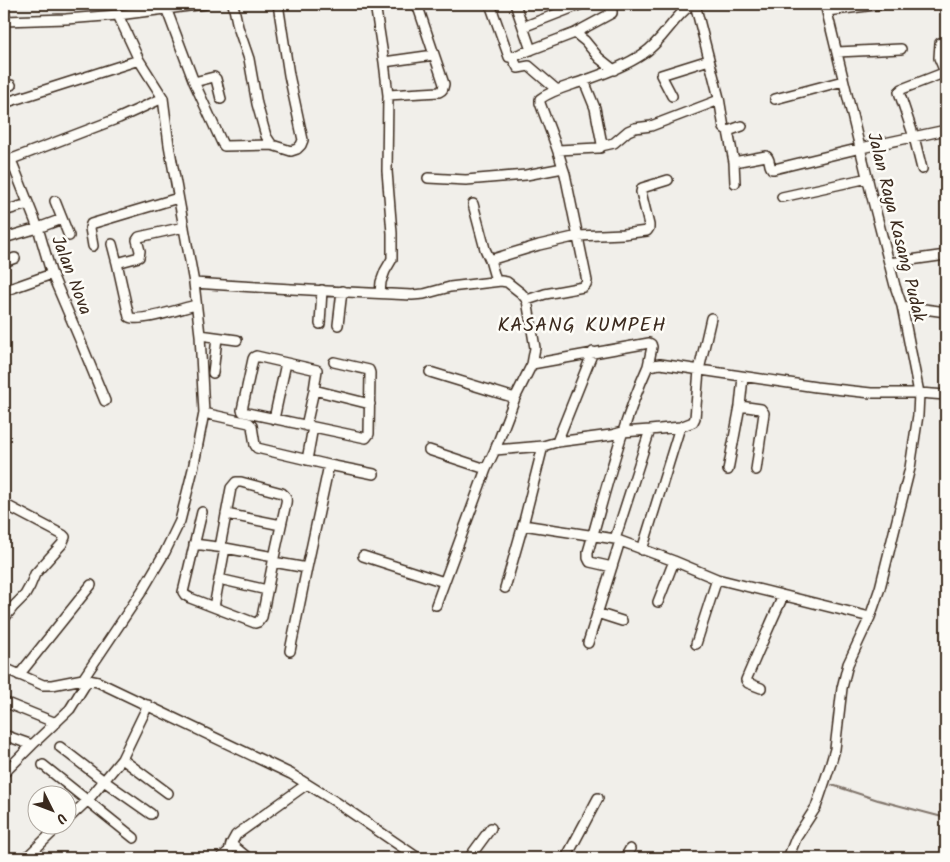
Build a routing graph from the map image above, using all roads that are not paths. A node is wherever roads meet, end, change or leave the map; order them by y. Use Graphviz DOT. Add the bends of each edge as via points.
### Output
graph roads {
  1 [pos="205,4"];
  2 [pos="233,4"];
  3 [pos="278,4"];
  4 [pos="375,4"];
  5 [pos="416,4"];
  6 [pos="490,4"];
  7 [pos="515,4"];
  8 [pos="582,4"];
  9 [pos="608,4"];
  10 [pos="693,4"];
  11 [pos="883,4"];
  12 [pos="682,7"];
  13 [pos="826,7"];
  14 [pos="166,8"];
  15 [pos="118,15"];
  16 [pos="4,21"];
  17 [pos="523,27"];
  18 [pos="575,33"];
  19 [pos="940,44"];
  20 [pos="900,49"];
  21 [pos="531,50"];
  22 [pos="837,52"];
  23 [pos="434,55"];
  24 [pos="512,57"];
  25 [pos="140,60"];
  26 [pos="709,60"];
  27 [pos="384,62"];
  28 [pos="614,70"];
  29 [pos="946,72"];
  30 [pos="584,81"];
  31 [pos="844,81"];
  32 [pos="194,82"];
  33 [pos="557,90"];
  34 [pos="388,95"];
  35 [pos="672,96"];
  36 [pos="162,98"];
  37 [pos="221,99"];
  38 [pos="775,99"];
  39 [pos="719,100"];
  40 [pos="4,103"];
  41 [pos="742,126"];
  42 [pos="946,130"];
  43 [pos="728,131"];
  44 [pos="914,137"];
  45 [pos="272,145"];
  46 [pos="601,146"];
  47 [pos="861,148"];
  48 [pos="558,150"];
  49 [pos="7,161"];
  50 [pos="734,162"];
  51 [pos="563,168"];
  52 [pos="922,169"];
  53 [pos="428,178"];
  54 [pos="868,178"];
  55 [pos="668,180"];
  56 [pos="735,183"];
  57 [pos="782,197"];
  58 [pos="178,198"];
  59 [pos="55,201"];
  60 [pos="28,204"];
  61 [pos="473,204"];
  62 [pos="4,212"];
  63 [pos="62,219"];
  64 [pos="184,227"];
  65 [pos="38,228"];
  66 [pos="69,236"];
  67 [pos="578,236"];
  68 [pos="4,238"];
  69 [pos="112,244"];
  70 [pos="93,246"];
  71 [pos="946,255"];
  72 [pos="15,258"];
  73 [pos="490,260"];
  74 [pos="4,262"];
  75 [pos="889,263"];
  76 [pos="118,264"];
  77 [pos="50,272"];
  78 [pos="496,281"];
  79 [pos="194,283"];
  80 [pos="322,290"];
  81 [pos="4,291"];
  82 [pos="342,291"];
  83 [pos="380,294"];
  84 [pos="527,300"];
  85 [pos="196,305"];
  86 [pos="902,306"];
  87 [pos="946,312"];
  88 [pos="711,318"];
  89 [pos="320,324"];
  90 [pos="338,325"];
  91 [pos="200,335"];
  92 [pos="217,338"];
  93 [pos="236,340"];
  94 [pos="594,352"];
  95 [pos="334,362"];
  96 [pos="286,363"];
  97 [pos="532,364"];
  98 [pos="648,366"];
  99 [pos="699,370"];
  100 [pos="430,372"];
  101 [pos="213,373"];
  102 [pos="743,377"];
  103 [pos="314,390"];
  104 [pos="919,393"];
  105 [pos="946,395"];
  106 [pos="515,398"];
  107 [pos="105,400"];
  108 [pos="370,404"];
  109 [pos="740,406"];
  110 [pos="204,413"];
  111 [pos="274,419"];
  112 [pos="310,427"];
  113 [pos="680,427"];
  114 [pos="650,430"];
  115 [pos="622,432"];
  116 [pos="558,442"];
  117 [pos="544,446"];
  118 [pos="429,450"];
  119 [pos="495,450"];
  120 [pos="307,460"];
  121 [pos="329,465"];
  122 [pos="486,469"];
  123 [pos="728,470"];
  124 [pos="756,470"];
  125 [pos="374,474"];
  126 [pos="4,504"];
  127 [pos="202,512"];
  128 [pos="226,514"];
  129 [pos="281,524"];
  130 [pos="523,524"];
  131 [pos="593,536"];
  132 [pos="618,540"];
  133 [pos="194,544"];
  134 [pos="222,548"];
  135 [pos="642,550"];
  136 [pos="363,556"];
  137 [pos="273,559"];
  138 [pos="674,561"];
  139 [pos="612,567"];
  140 [pos="307,568"];
  141 [pos="219,579"];
  142 [pos="717,579"];
  143 [pos="444,582"];
  144 [pos="91,585"];
  145 [pos="505,588"];
  146 [pos="267,590"];
  147 [pos="783,596"];
  148 [pos="658,602"];
  149 [pos="436,605"];
  150 [pos="214,607"];
  151 [pos="597,613"];
  152 [pos="870,617"];
  153 [pos="4,619"];
  154 [pos="622,621"];
  155 [pos="588,643"];
  156 [pos="696,644"];
  157 [pos="290,651"];
  158 [pos="4,668"];
  159 [pos="19,675"];
  160 [pos="86,679"];
  161 [pos="762,688"];
  162 [pos="4,702"];
  163 [pos="148,705"];
  164 [pos="56,724"];
  165 [pos="4,735"];
  166 [pos="32,745"];
  167 [pos="60,746"];
  168 [pos="122,759"];
  169 [pos="43,765"];
  170 [pos="5,770"];
  171 [pos="104,781"];
  172 [pos="307,784"];
  173 [pos="168,793"];
  174 [pos="598,798"];
  175 [pos="88,800"];
  176 [pos="78,810"];
  177 [pos="151,814"];
  178 [pos="491,828"];
  179 [pos="51,834"];
  180 [pos="134,838"];
  181 [pos="630,849"];
  182 [pos="231,851"];
  183 [pos="411,857"];
  184 [pos="26,858"];
  185 [pos="221,858"];
  186 [pos="248,858"];
  187 [pos="469,858"];
  188 [pos="566,858"];
  189 [pos="625,858"];
  190 [pos="788,858"];
  1 -- 14 [label="street"];
  2 -- 45 [label="street" via="249,59 257,104 266,136"];
  3 -- 45 [label="street" via="303,140 297,149 291,151"];
  4 -- 27 [label="street"];
  5 -- 23 [label="street"];
  6 -- 24 [label="street"];
  7 -- 17 [label="street"];
  8 -- 17 [label="street"];
  9 -- 18 [label="street" via="612,13"];
  10 -- 12 [label="street"];
  10 -- 26 [label="street"];
  11 -- 13 [label="street"];
  12 -- 28 [label="street" via="657,41 644,53"];
  13 -- 22 [label="street, Jalan Raya Kasang Pudak"];
  14 -- 15 [label="street"];
  14 -- 32 [label="street"];
  15 -- 16 [label="street"];
  15 -- 25 [label="street"];
  17 -- 21 [label="street"];
  18 -- 21 [label="street"];
  18 -- 28 [label="street"];
  19 -- 29 [label="street" via="939,58"];
  20 -- 22 [label="street"];
  21 -- 24 [label="street"];
  22 -- 31 [label="street, Jalan Raya Kasang Pudak"];
  23 -- 27 [label="street"];
  23 -- 34 [label="street" via="444,84 442,91"];
  24 -- 33 [label="street" via="518,68 529,66"];
  25 -- 36 [label="street"];
  25 -- 40 [label="street"];
  26 -- 35 [label="street" via="661,75"];
  26 -- 39 [label="street"];
  27 -- 34 [label="street"];
  28 -- 30 [label="street"];
  29 -- 44 [label="street" via="900,90"];
  30 -- 33 [label="street"];
  30 -- 46 [label="street" via="595,108"];
  31 -- 38 [label="street"];
  31 -- 47 [label="street, Jalan Raya Kasang Pudak"];
  32 -- 37 [label="street" via="214,77"];
  32 -- 45 [label="street" via="224,146"];
  33 -- 48 [label="street" via="540,99 540,103"];
  34 -- 83 [label="street" via="387,172 393,254 381,282"];
  36 -- 49 [label="street" via="120,118"];
  36 -- 58 [label="street"];
  39 -- 43 [label="street" via="724,128"];
  39 -- 46 [label="street" via="651,126 635,128 614,143"];
  41 -- 43 [label="street"];
  42 -- 44 [label="street"];
  43 -- 50 [label="street"];
  44 -- 47 [label="street"];
  44 -- 52 [label="street"];
  46 -- 48 [label="street"];
  47 -- 50 [label="street" via="774,169 766,156"];
  47 -- 54 [label="street, Jalan Raya Kasang Pudak"];
  48 -- 51 [label="street"];
  49 -- 60 [label="street, Jalan Nova"];
  50 -- 56 [label="street"];
  51 -- 53 [label="street" via="466,180"];
  51 -- 67 [label="street"];
  54 -- 57 [label="street"];
  54 -- 75 [label="street, Jalan Raya Kasang Pudak"];
  55 -- 67 [label="street" via="642,188 649,225 647,230"];
  58 -- 64 [label="street"];
  58 -- 70 [label="street" via="91,224"];
  59 -- 63 [label="street"];
  60 -- 62 [label="street"];
  60 -- 65 [label="street, Jalan Nova"];
  61 -- 73 [label="street"];
  63 -- 65 [label="street"];
  63 -- 66 [label="street"];
  64 -- 76 [label="street" via="140,237 137,240 139,257"];
  64 -- 79 [label="street"];
  65 -- 68 [label="street"];
  65 -- 77 [label="street, Jalan Nova"];
  67 -- 73 [label="street"];
  67 -- 84 [label="street" via="586,284"];
  69 -- 76 [label="street"];
  71 -- 75 [label="street"];
  72 -- 74 [label="street"];
  73 -- 78 [label="street"];
  75 -- 86 [label="street, Jalan Raya Kasang Pudak"];
  76 -- 85 [label="street" via="129,318 141,319"];
  77 -- 81 [label="street"];
  77 -- 107 [label="street, Jalan Nova"];
  78 -- 83 [label="street" via="424,294"];
  78 -- 84 [label="street" via="507,282"];
  79 -- 80 [label="street"];
  79 -- 85 [label="street"];
  80 -- 82 [label="street"];
  80 -- 89 [label="street"];
  82 -- 83 [label="street"];
  82 -- 90 [label="street"];
  84 -- 97 [label="street" via="535,344"];
  85 -- 91 [label="street"];
  86 -- 87 [label="street"];
  86 -- 104 [label="street, Jalan Raya Kasang Pudak"];
  88 -- 99 [label="street"];
  91 -- 92 [label="street"];
  91 -- 110 [label="street"];
  92 -- 93 [label="street"];
  92 -- 101 [label="street"];
  94 -- 97 [label="street"];
  94 -- 98 [label="street" via="649,342 652,347"];
  94 -- 116 [label="street"];
  95 -- 108 [label="street" via="369,370"];
  96 -- 103 [label="street" via="317,370"];
  96 -- 111 [label="street"];
  96 -- 111 [label="street" via="254,357 242,410"];
  97 -- 106 [label="street"];
  98 -- 99 [label="street" via="660,364"];
  98 -- 115 [label="street"];
  99 -- 102 [label="street"];
  99 -- 113 [label="street" via="695,418"];
  100 -- 106 [label="street"];
  102 -- 104 [label="street" via="871,393"];
  102 -- 109 [label="street"];
  103 -- 108 [label="street"];
  103 -- 112 [label="street"];
  104 -- 105 [label="street"];
  104 -- 152 [label="street, Jalan Raya Kasang Pudak" via="910,468"];
  106 -- 119 [label="street"];
  108 -- 112 [label="street" via="369,434 366,438"];
  109 -- 123 [label="street"];
  109 -- 124 [label="street" via="762,409 764,413"];
  110 -- 120 [label="street" via="248,423 252,426 257,448"];
  110 -- 160 [label="street" via="180,521 147,584"];
  111 -- 112 [label="street"];
  112 -- 120 [label="street"];
  113 -- 114 [label="street"];
  113 -- 135 [label="street"];
  114 -- 115 [label="street"];
  114 -- 132 [label="street"];
  115 -- 116 [label="street"];
  115 -- 131 [label="street"];
  116 -- 117 [label="street"];
  117 -- 119 [label="street"];
  117 -- 130 [label="street"];
  118 -- 122 [label="street"];
  119 -- 122 [label="street"];
  120 -- 121 [label="street"];
  121 -- 125 [label="street"];
  121 -- 140 [label="street"];
  122 -- 143 [label="street"];
  126 -- 153 [label="street" via="65,538 39,568 25,595"];
  127 -- 133 [label="street"];
  128 -- 129 [label="street"];
  128 -- 129 [label="street" via="231,488 236,482 241,482 285,495"];
  128 -- 134 [label="street"];
  129 -- 137 [label="street"];
  130 -- 131 [label="street"];
  130 -- 145 [label="street"];
  131 -- 132 [label="street"];
  131 -- 139 [label="street" via="590,562"];
  132 -- 135 [label="street"];
  132 -- 139 [label="street"];
  133 -- 134 [label="street"];
  133 -- 150 [label="street" via="183,592 185,596"];
  134 -- 137 [label="street"];
  134 -- 141 [label="street"];
  135 -- 138 [label="street"];
  136 -- 143 [label="street"];
  137 -- 140 [label="street"];
  137 -- 146 [label="street"];
  138 -- 142 [label="street"];
  138 -- 148 [label="street"];
  139 -- 151 [label="street"];
  140 -- 157 [label="street"];
  141 -- 146 [label="street"];
  141 -- 150 [label="street"];
  142 -- 147 [label="street"];
  142 -- 156 [label="street"];
  143 -- 149 [label="street"];
  144 -- 159 [label="street"];
  146 -- 150 [label="street" via="262,617 256,623"];
  147 -- 152 [label="street"];
  147 -- 161 [label="street" via="746,680"];
  151 -- 154 [label="street"];
  151 -- 155 [label="street"];
  152 -- 190 [label="street, Jalan Raya Kasang Pudak" via="848,664 831,763 816,807 796,838"];
  158 -- 159 [label="street"];
  159 -- 160 [label="street" via="52,686"];
  160 -- 163 [label="street"];
  160 -- 164 [label="street" via="70,709"];
  162 -- 164 [label="street"];
  163 -- 168 [label="street"];
  163 -- 172 [label="street"];
  164 -- 166 [label="street"];
  165 -- 166 [label="street"];
  166 -- 170 [label="street"];
  167 -- 171 [label="street"];
  168 -- 171 [label="street"];
  168 -- 173 [label="street"];
  169 -- 175 [label="street"];
  171 -- 175 [label="street"];
  171 -- 177 [label="street"];
  172 -- 182 [label="street" via="236,835"];
  172 -- 183 [label="street" via="375,828"];
  174 -- 188 [label="street"];
  175 -- 176 [label="street"];
  175 -- 180 [label="street"];
  178 -- 187 [label="street"];
  179 -- 184 [label="street"];
  181 -- 189 [label="street"];
  182 -- 185 [label="street"];
  182 -- 186 [label="street"];
}
